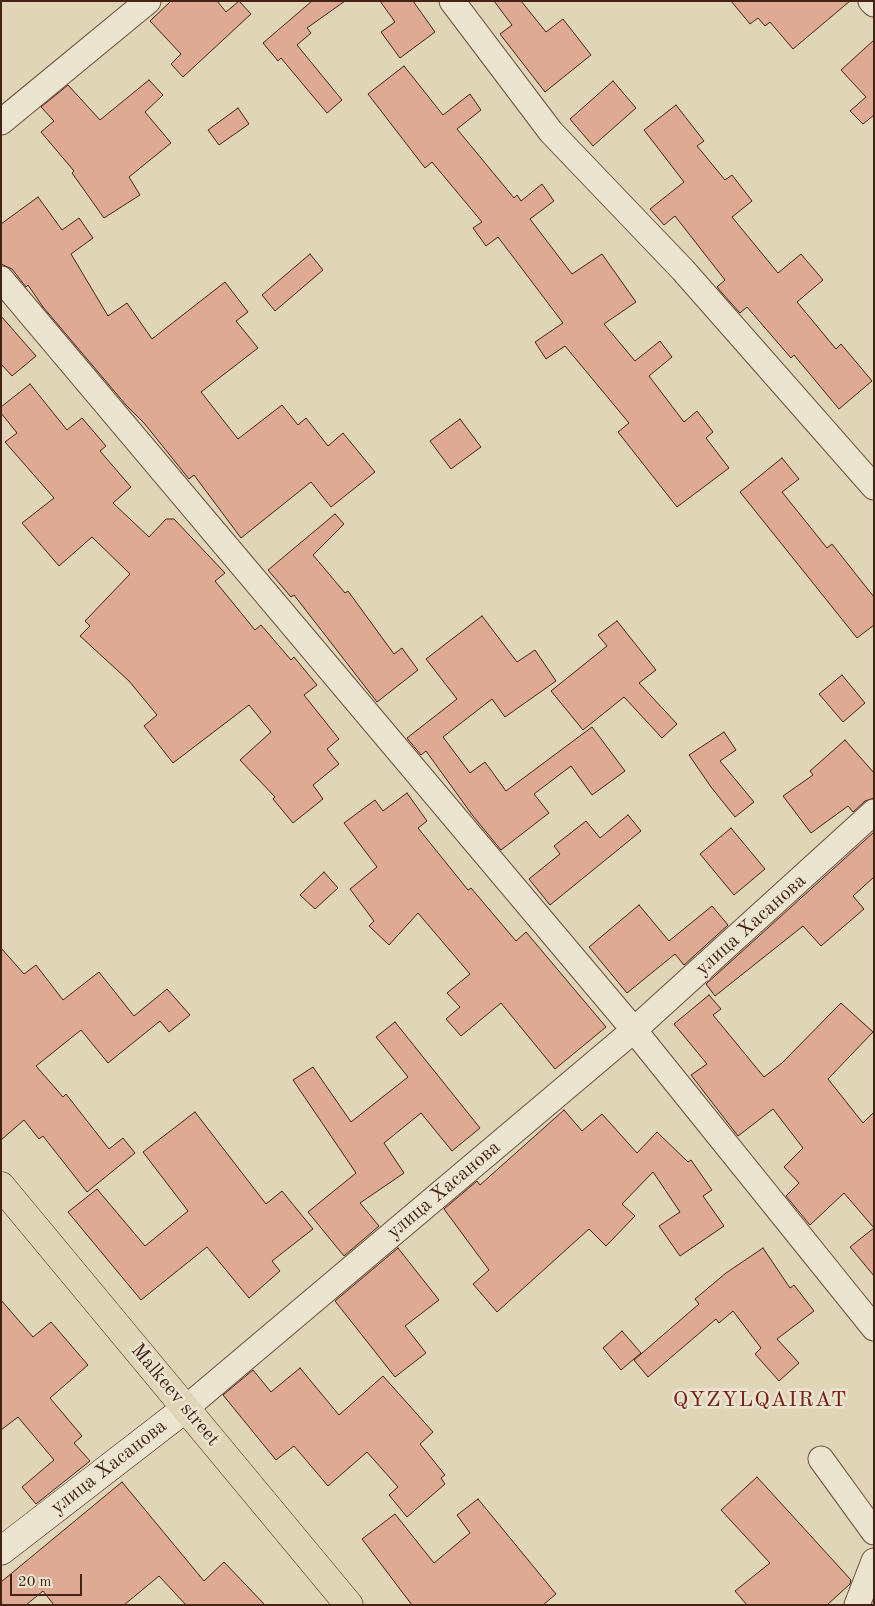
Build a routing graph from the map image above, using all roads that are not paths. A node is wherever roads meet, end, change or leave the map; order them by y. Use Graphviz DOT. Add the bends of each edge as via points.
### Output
graph roads {
  1 [pos="148,1"];
  2 [pos="452,1"];
  3 [pos="1,122"];
  4 [pos="1,280"];
  5 [pos="874,487"];
  6 [pos="874,812"];
  7 [pos="634,1030"];
  8 [pos="1,1186"];
  9 [pos="874,1328"];
  10 [pos="186,1408"];
  11 [pos="821,1459"];
  12 [pos="874,1532"];
  13 [pos="1,1551"];
  14 [pos="874,1561"];
  15 [pos="349,1605"];
  16 [pos="857,1605"];
  1 -- 3 [label="street"];
  2 -- 5 [label="street" via="551,132 684,270"];
  4 -- 7 [label="street"];
  6 -- 7 [label="street, улица Хасанова"];
  7 -- 9 [label="street"];
  7 -- 10 [label="street, улица Хасанова"];
  8 -- 10 [label="main road, Malkeev street"];
  10 -- 13 [label="street, улица Хасанова"];
  10 -- 15 [label="main road, Malkeev street"];
  11 -- 12 [label="street"];
  14 -- 16 [label="street"];
}
